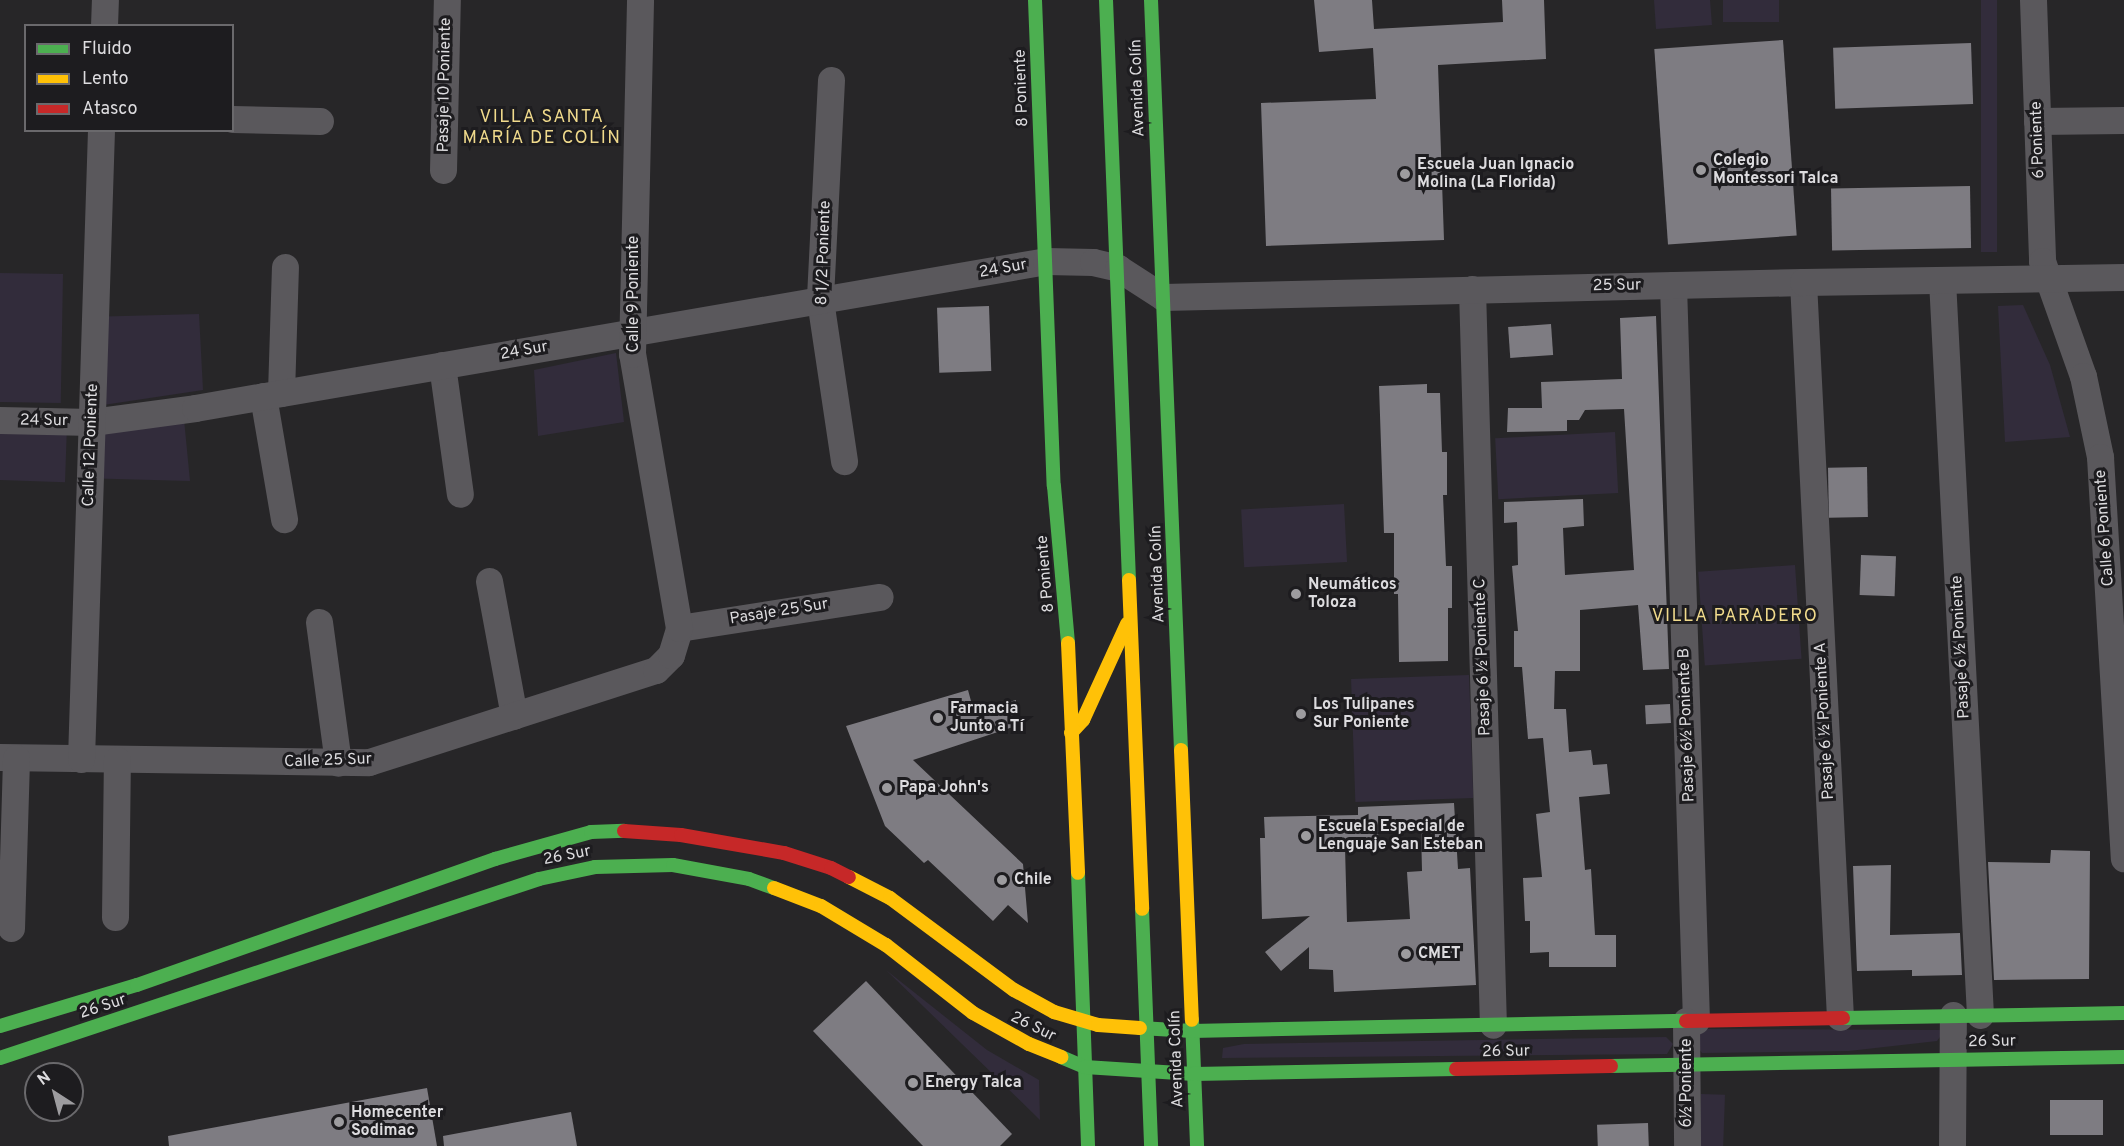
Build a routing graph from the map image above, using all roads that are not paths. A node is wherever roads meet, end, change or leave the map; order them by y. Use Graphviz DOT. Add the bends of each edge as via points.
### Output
graph roads {
  1 [pos="105,0"];
  2 [pos="447,0"];
  3 [pos="640,0"];
  4 [pos="1035,0"];
  5 [pos="1106,0"];
  6 [pos="1151,0"];
  7 [pos="2033,0"];
  8 [pos="104,24"];
  9 [pos="831,80"];
  10 [pos="234,120"];
  11 [pos="2124,120"];
  12 [pos="320,121"];
  13 [pos="2037,121"];
  14 [pos="101,132"];
  15 [pos="444,170"];
  16 [pos="1046,261"];
  17 [pos="285,267"];
  18 [pos="1118,268"];
  19 [pos="2124,278"];
  20 [pos="2047,279"];
  21 [pos="1942,280"];
  22 [pos="1803,282"];
  23 [pos="1673,285"];
  24 [pos="1472,289"];
  25 [pos="1163,297"];
  26 [pos="820,300"];
  27 [pos="632,332"];
  28 [pos="442,365"];
  29 [pos="272,395"];
  30 [pos="0,420"];
  31 [pos="92,422"];
  32 [pos="844,461"];
  33 [pos="460,494"];
  34 [pos="284,519"];
  35 [pos="489,581"];
  36 [pos="880,597"];
  37 [pos="1130,611"];
  38 [pos="319,622"];
  39 [pos="679,628"];
  40 [pos="671,655"];
  41 [pos="2119,675"];
  42 [pos="514,716"];
  43 [pos="1071,734"];
  44 [pos="8,758"];
  45 [pos="81,759"];
  46 [pos="117,760"];
  47 [pos="338,763"];
  48 [pos="626,831"];
  49 [pos="2124,858"];
  50 [pos="596,867"];
  51 [pos="115,918"];
  52 [pos="11,928"];
  53 [pos="2124,1013"];
  54 [pos="1953,1015"];
  55 [pos="1980,1015"];
  56 [pos="1840,1017"];
  57 [pos="1691,1021"];
  58 [pos="1083,1023"];
  59 [pos="1493,1025"];
  60 [pos="0,1026"];
  61 [pos="1147,1030"];
  62 [pos="1192,1031"];
  63 [pos="2111,1041"];
  64 [pos="2089,1057"];
  65 [pos="2124,1057"];
  66 [pos="0,1058"];
  67 [pos="1954,1059"];
  68 [pos="1687,1066"];
  69 [pos="1085,1067"];
  70 [pos="1148,1072"];
  71 [pos="1194,1074"];
  72 [pos="1088,1146"];
  73 [pos="1151,1146"];
  74 [pos="1197,1146"];
  75 [pos="1687,1146"];
  76 [pos="1952,1146"];
  1 -- 8 [label="street"];
  2 -- 15 [label="street, Pasaje 10 Poniente"];
  3 -- 27 [label="street, Calle 9 Poniente"];
  4 -- 16 [label="street, 8 Poniente"];
  5 -- 18 [label="street, Avenida Colín"];
  6 -- 25 [label="street, Avenida Colín"];
  7 -- 13 [label="street, 6 Poniente"];
  9 -- 26 [label="street, 8 1/2 Poniente"];
  10 -- 12 [label="street"];
  11 -- 13 [label="street"];
  13 -- 20 [label="street, 6 Poniente" via="2042,261"];
  14 -- 31 [label="street, Calle 12 Poniente"];
  16 -- 18 [label="street, 24 Sur" via="1093,262"];
  16 -- 26 [label="street, 24 Sur"];
  16 -- 43 [label="street, 8 Poniente" via="1054,486 1070,662"];
  17 -- 29 [label="street"];
  18 -- 25 [label="street"];
  18 -- 37 [label="street, Avenida Colín"];
  19 -- 20 [label="street, 25 Sur"];
  20 -- 21 [label="street, 25 Sur"];
  20 -- 41 [label="street, Calle 6 Poniente" via="2083,376 2097,434"];
  21 -- 22 [label="street, 25 Sur"];
  21 -- 55 [label="street, Pasaje 6 ½ Poniente"];
  22 -- 23 [label="street, 25 Sur"];
  22 -- 56 [label="street, Pasaje 6 ½ Poniente A"];
  23 -- 24 [label="street, 25 Sur"];
  23 -- 57 [label="street, Pasaje 6½ Poniente B"];
  24 -- 25 [label="street, 25 Sur"];
  24 -- 59 [label="street, Pasaje 6 ½ Poniente C"];
  25 -- 62 [label="street, Avenida Colín"];
  26 -- 27 [label="street, 24 Sur"];
  26 -- 32 [label="street, 8 1/2 Poniente"];
  27 -- 28 [label="street, 24 Sur"];
  27 -- 39 [label="street, Calle 9 Poniente" via="645,435"];
  28 -- 29 [label="street, 24 Sur"];
  28 -- 33 [label="street"];
  29 -- 31 [label="street, 24 Sur"];
  29 -- 34 [label="street"];
  30 -- 31 [label="street, 24 Sur"];
  31 -- 45 [label="street, Calle 12 Poniente"];
  35 -- 42 [label="street"];
  36 -- 39 [label="street, Pasaje 25 Sur"];
  37 -- 43 [label="street" via="1111,663 1083,720"];
  37 -- 61 [label="street, Avenida Colín"];
  38 -- 47 [label="street"];
  39 -- 40 [label="street, Calle 9 Poniente"];
  40 -- 42 [label="street, Calle 25 Sur" via="656,670"];
  41 -- 49 [label="street, Calle 6 Poniente"];
  42 -- 47 [label="street, Calle 25 Sur" via="369,762"];
  43 -- 58 [label="street, 8 Poniente"];
  44 -- 45 [label="street, Calle 25 Sur"];
  44 -- 52 [label="street"];
  45 -- 46 [label="street, Calle 25 Sur"];
  46 -- 47 [label="street, Calle 25 Sur"];
  46 -- 51 [label="street"];
  48 -- 50 [label="street" via="597,855"];
  48 -- 58 [label="street, 26 Sur" via="744,845 831,868 890,898 1014,990"];
  48 -- 60 [label="street, 26 Sur" via="591,832 495,859 137,985"];
  50 -- 66 [label="street, 26 Sur" via="538,879"];
  50 -- 69 [label="street, 26 Sur" via="673,865 739,876 785,890 854,924 1003,1031"];
  53 -- 55 [label="street, 26 Sur"];
  54 -- 55 [label="street, 26 Sur"];
  54 -- 56 [label="street, 26 Sur"];
  54 -- 67 [label="street"];
  56 -- 57 [label="street, 26 Sur"];
  57 -- 59 [label="street, 26 Sur"];
  57 -- 68 [label="street, 6½ Poniente"];
  58 -- 61 [label="street, 26 Sur"];
  58 -- 69 [label="street, 8 Poniente"];
  59 -- 62 [label="street, 26 Sur"];
  61 -- 62 [label="street, 26 Sur"];
  61 -- 70 [label="street, Avenida Colín"];
  62 -- 71 [label="street, Avenida Colín"];
  63 -- 64 [label="street"];
  64 -- 65 [label="street, 26 Sur"];
  64 -- 67 [label="street, 26 Sur"];
  67 -- 68 [label="street, 26 Sur"];
  67 -- 76 [label="street"];
  68 -- 71 [label="street, 26 Sur"];
  68 -- 75 [label="street, 6½ Poniente"];
  69 -- 70 [label="street, 26 Sur"];
  69 -- 72 [label="street, 8 Poniente"];
  70 -- 71 [label="street, 26 Sur"];
  70 -- 73 [label="street, Avenida Colín"];
  71 -- 74 [label="street, Avenida Colín"];
}
